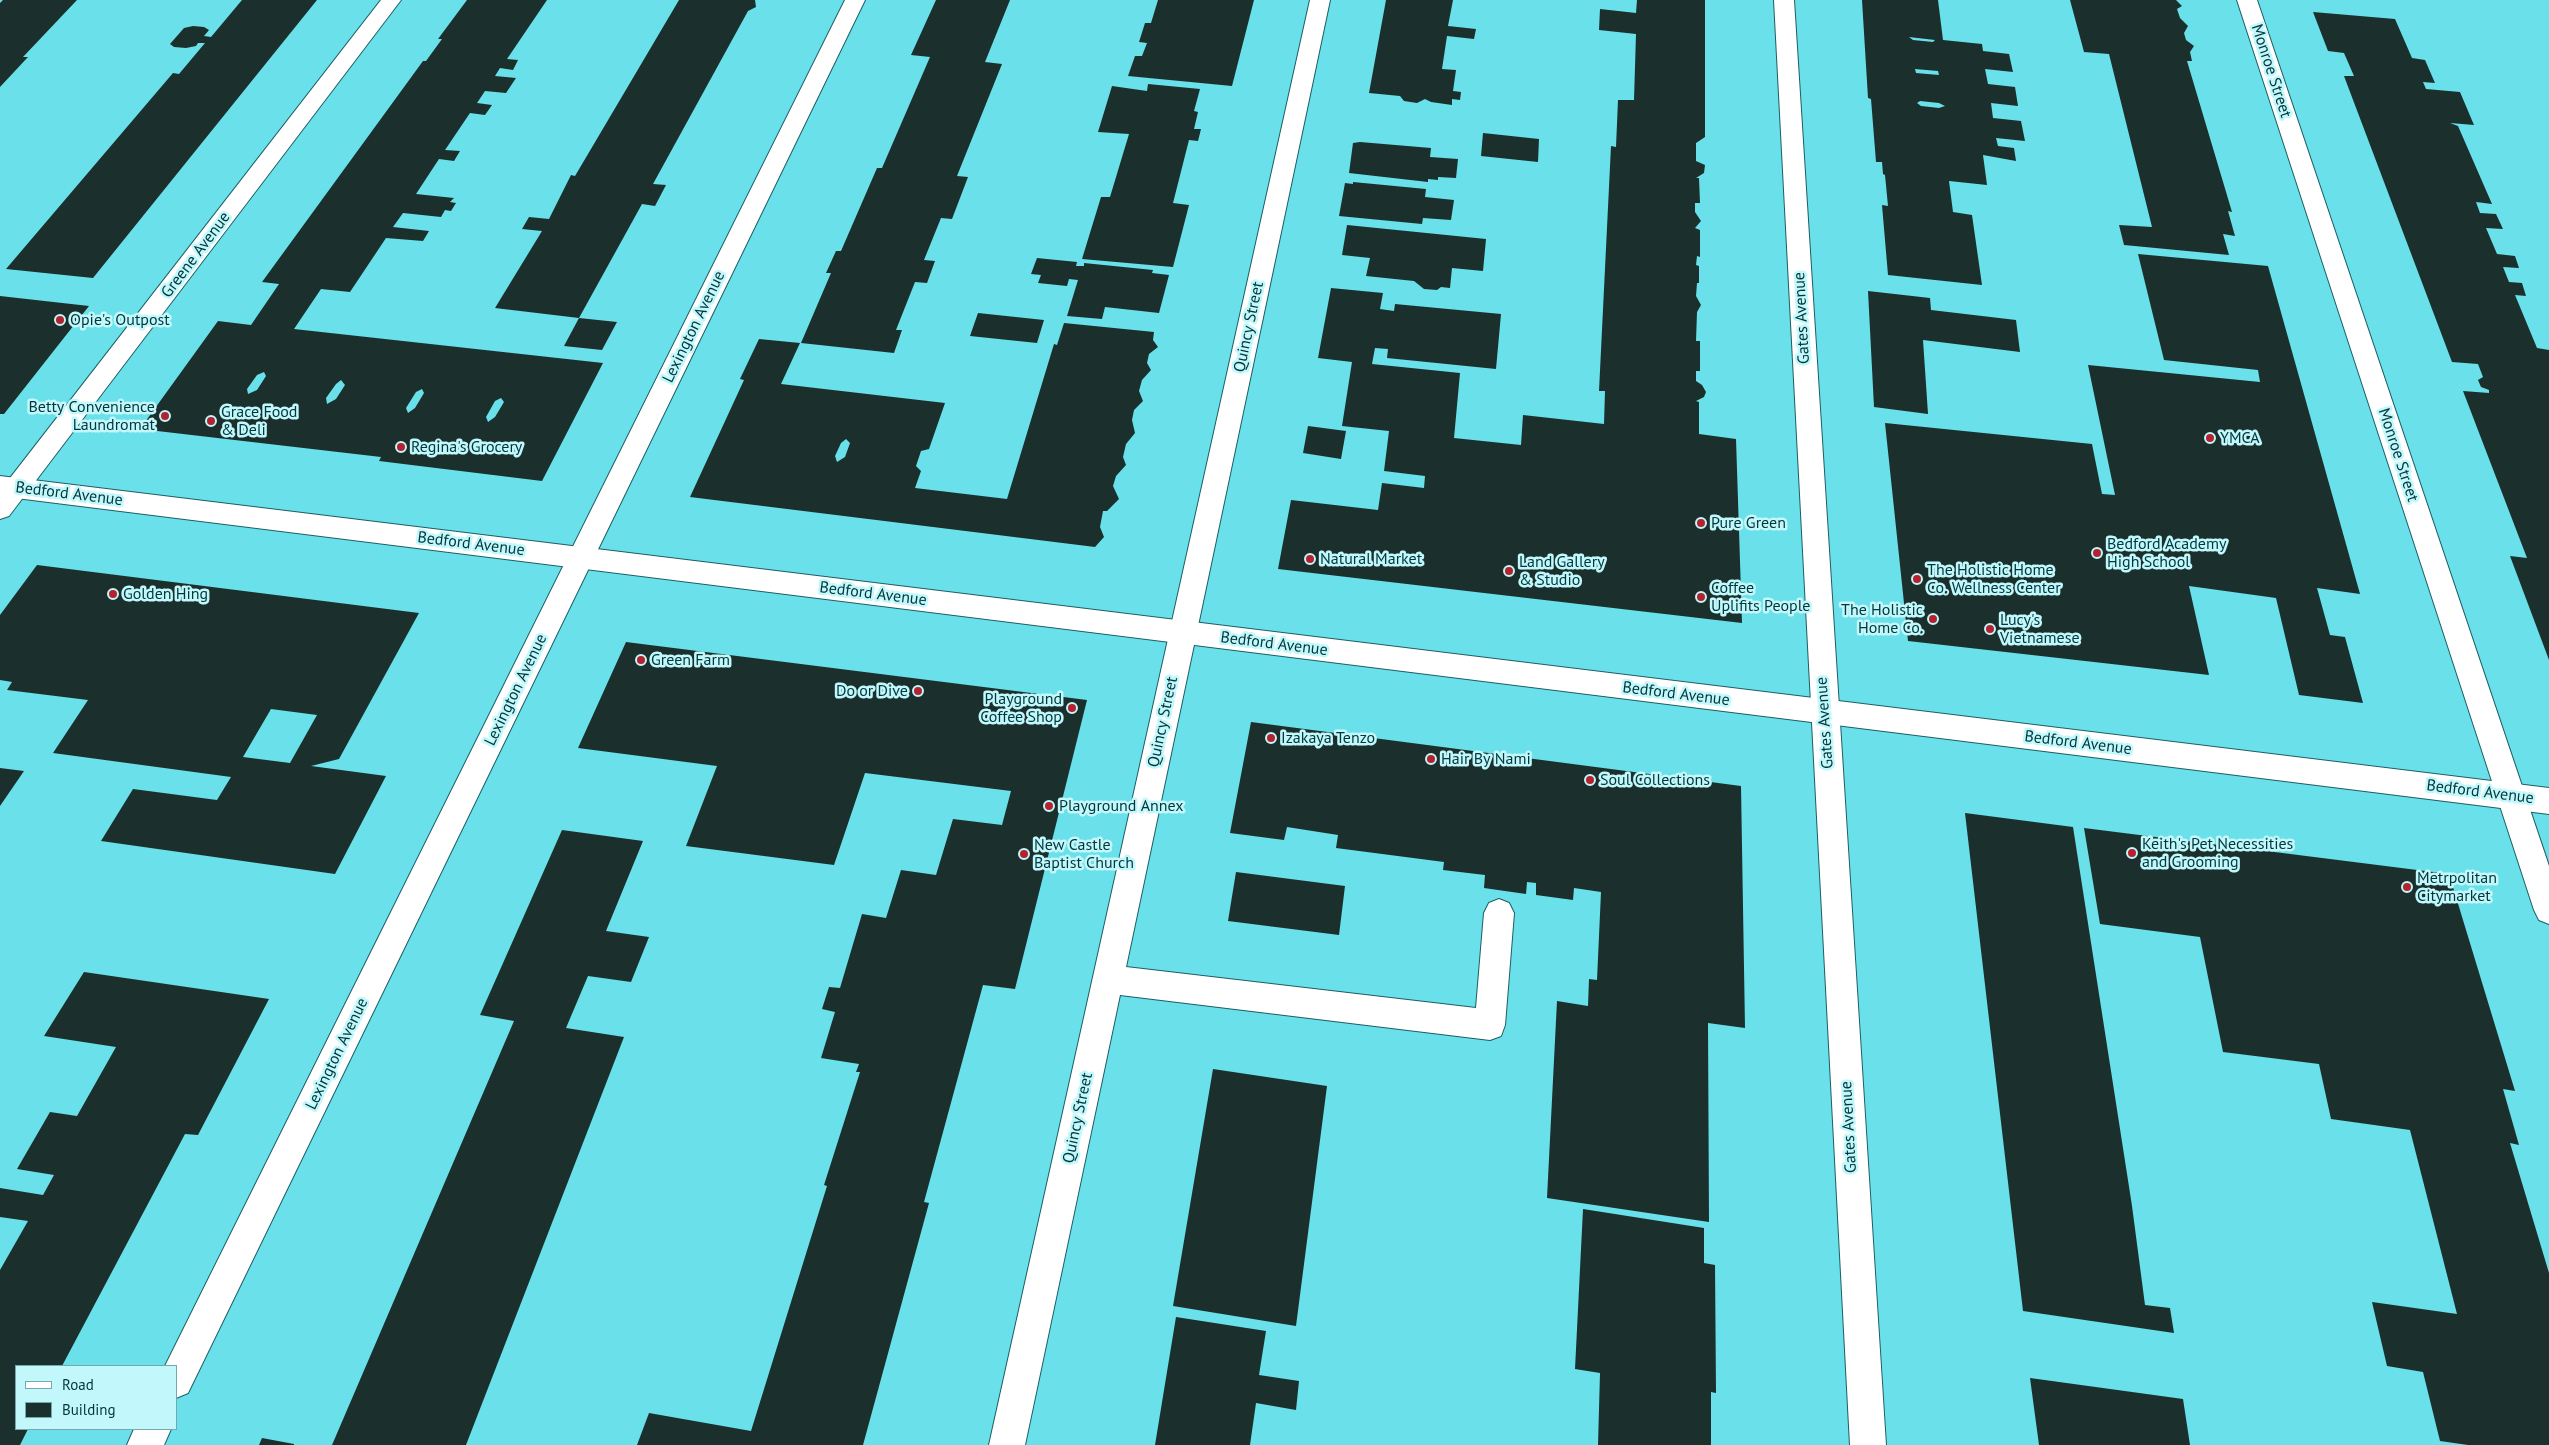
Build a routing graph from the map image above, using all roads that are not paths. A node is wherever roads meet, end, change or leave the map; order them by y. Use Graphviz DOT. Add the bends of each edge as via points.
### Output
graph roads {
  1 [pos="391,0"];
  2 [pos="855,0"];
  3 [pos="1320,0"];
  4 [pos="1784,0"];
  5 [pos="2247,0"];
  6 [pos="8,487"];
  7 [pos="0,509"];
  8 [pos="580,558"];
  9 [pos="1182,632"];
  10 [pos="1824,712"];
  11 [pos="2512,796"];
  12 [pos="2549,801"];
  13 [pos="2549,910"];
  14 [pos="1499,913"];
  15 [pos="1108,979"];
  16 [pos="178,1377"];
  17 [pos="152,1430"];
  18 [pos="145,1445"];
  19 [pos="1007,1445"];
  20 [pos="1868,1445"];
  1 -- 6 [label="street, Greene Avenue"];
  2 -- 8 [label="street, Lexington Avenue"];
  3 -- 9 [label="street, Quincy Street"];
  4 -- 10 [label="street, Gates Avenue"];
  5 -- 11 [label="street, Monroe Street"];
  6 -- 7 [label="street, Greene Avenue"];
  6 -- 8 [label="street, Bedford Avenue"];
  8 -- 9 [label="street, Bedford Avenue"];
  8 -- 16 [label="street, Lexington Avenue"];
  9 -- 10 [label="street, Bedford Avenue"];
  9 -- 15 [label="street, Quincy Street"];
  10 -- 11 [label="street, Bedford Avenue"];
  10 -- 20 [label="street, Gates Avenue"];
  11 -- 12 [label="street, Bedford Avenue"];
  11 -- 13 [label="street, Monroe Street"];
  14 -- 15 [label="street" via="1490,1025"];
  15 -- 19 [label="street, Quincy Street"];
  17 -- 18 [label="street"];
}
